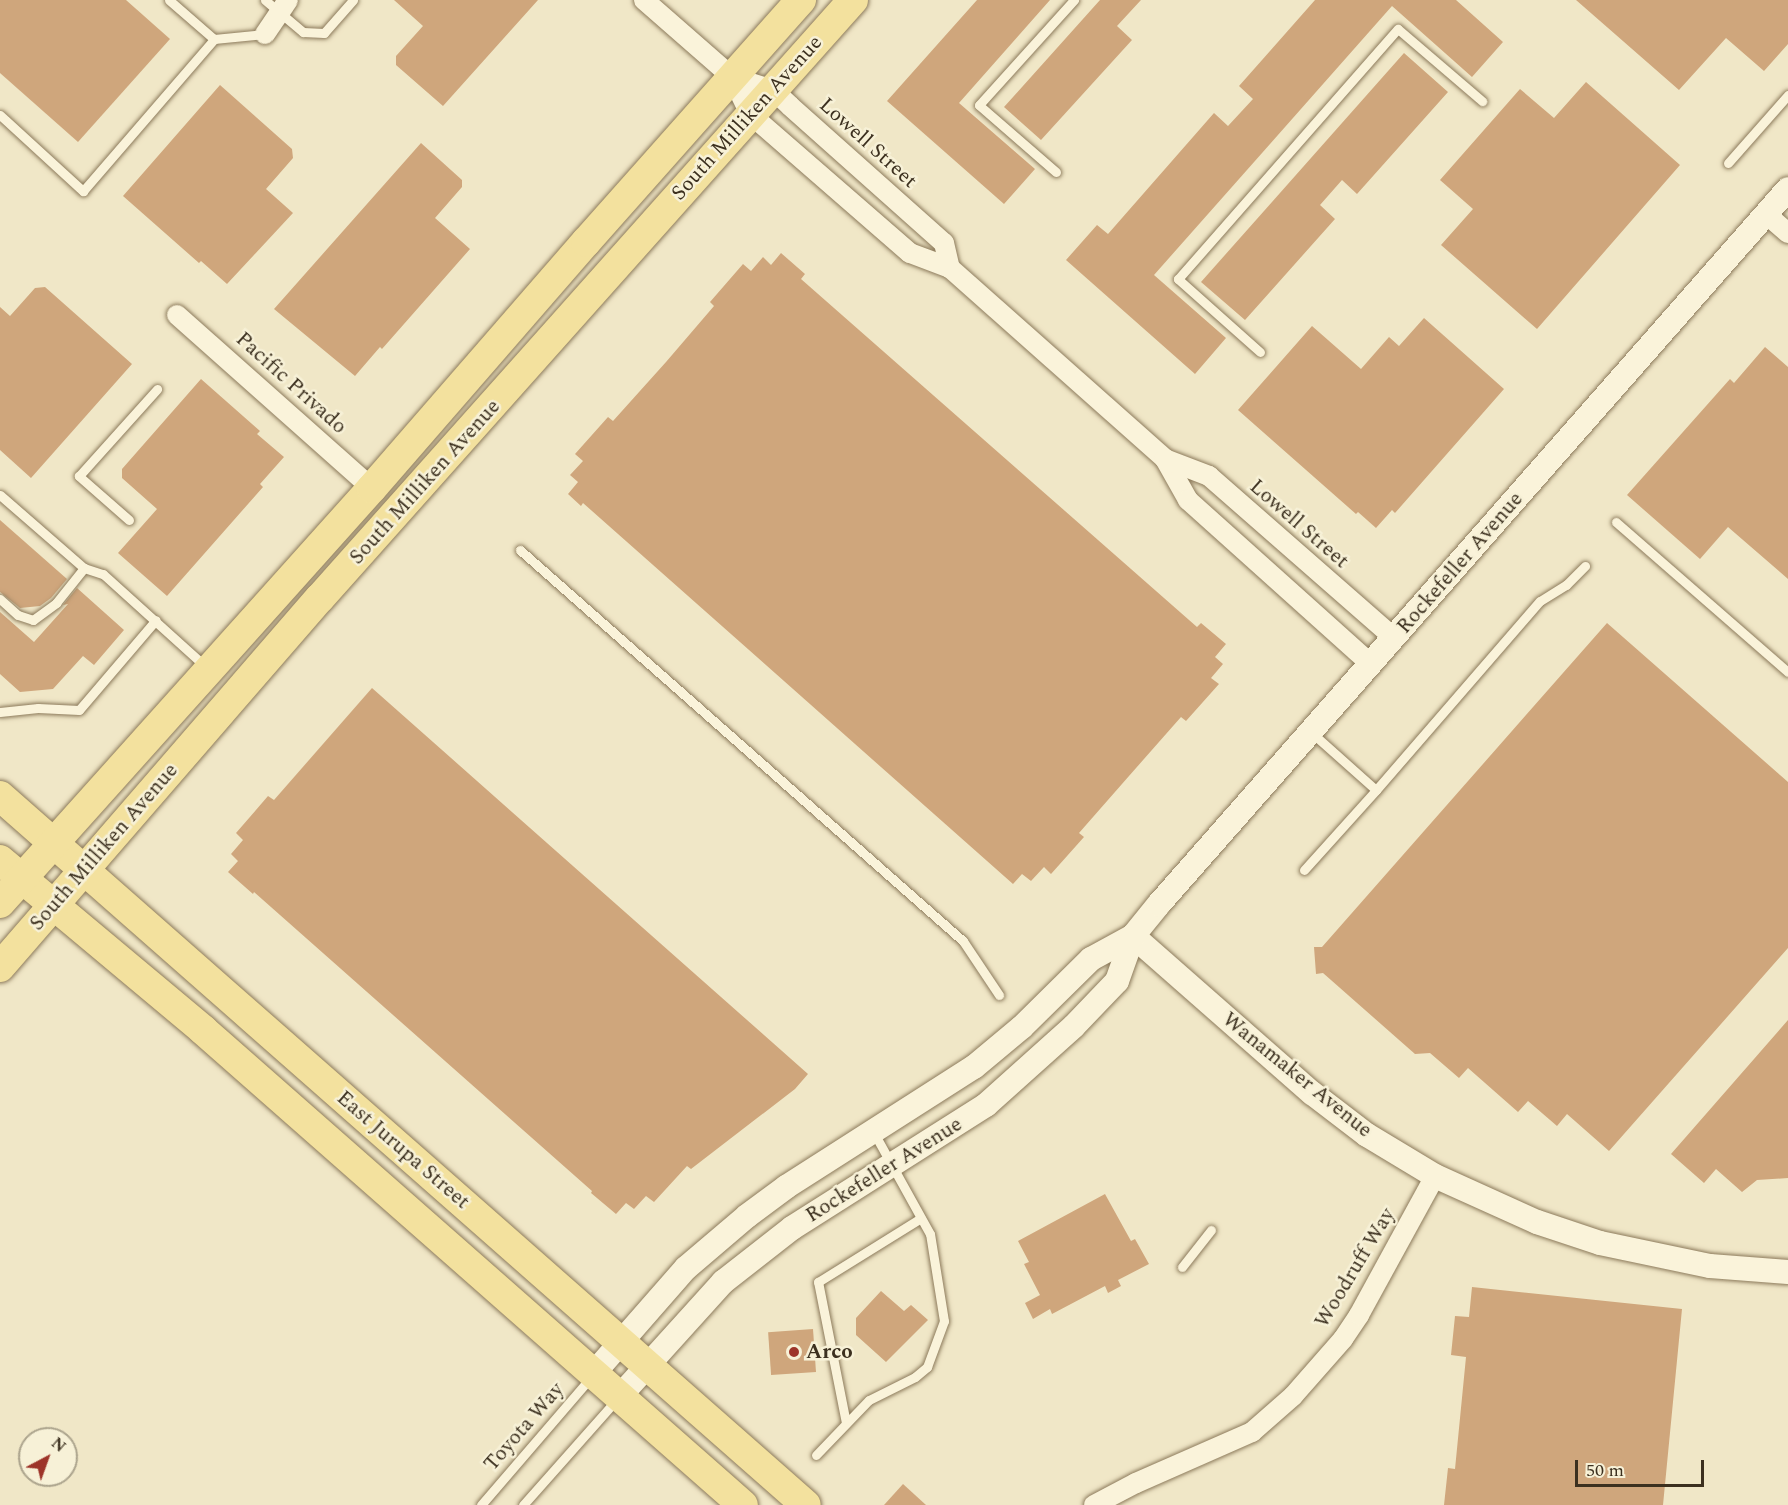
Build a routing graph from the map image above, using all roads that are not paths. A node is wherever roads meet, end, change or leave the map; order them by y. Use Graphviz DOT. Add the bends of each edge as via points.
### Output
graph roads {
  1 [pos="170,0"];
  2 [pos="353,0"];
  3 [pos="644,0"];
  4 [pos="801,0"];
  5 [pos="853,0"];
  6 [pos="1074,0"];
  7 [pos="277,5"];
  8 [pos="265,34"];
  9 [pos="214,39"];
  10 [pos="732,78"];
  11 [pos="772,90"];
  12 [pos="1788,95"];
  13 [pos="1482,101"];
  14 [pos="750,114"];
  15 [pos="0,115"];
  16 [pos="1728,163"];
  17 [pos="1056,172"];
  18 [pos="1788,189"];
  19 [pos="1766,214"];
  20 [pos="1788,232"];
  21 [pos="950,268"];
  22 [pos="177,315"];
  23 [pos="1260,352"];
  24 [pos="157,389"];
  25 [pos="1165,459"];
  26 [pos="372,488"];
  27 [pos="0,495"];
  28 [pos="129,520"];
  29 [pos="1616,522"];
  30 [pos="520,550"];
  31 [pos="1585,566"];
  32 [pos="84,568"];
  33 [pos="0,599"];
  34 [pos="156,620"];
  35 [pos="1394,638"];
  36 [pos="1371,664"];
  37 [pos="208,670"];
  38 [pos="1788,672"];
  39 [pos="0,712"];
  40 [pos="1311,732"];
  41 [pos="1376,790"];
  42 [pos="0,796"];
  43 [pos="53,842"];
  44 [pos="11,869"];
  45 [pos="1304,870"];
  46 [pos="85,871"];
  47 [pos="0,903"];
  48 [pos="54,906"];
  49 [pos="1133,936"];
  50 [pos="0,967"];
  51 [pos="999,995"];
  52 [pos="873,1132"];
  53 [pos="891,1163"];
  54 [pos="1436,1176"];
  55 [pos="921,1218"];
  56 [pos="1211,1230"];
  57 [pos="1182,1267"];
  58 [pos="1788,1272"];
  59 [pos="620,1342"];
  60 [pos="647,1365"];
  61 [pos="594,1372"];
  62 [pos="620,1396"];
  63 [pos="846,1423"];
  64 [pos="816,1455"];
  65 [pos="481,1505"];
  66 [pos="523,1505"];
  67 [pos="743,1505"];
  68 [pos="806,1505"];
  69 [pos="1094,1505"];
  1 -- 9 [label="lane"];
  2 -- 7 [label="lane" via="324,33 303,32"];
  3 -- 10 [label="street, Lowell Street"];
  4 -- 10 [label="main road, South Milliken Avenue"];
  5 -- 11 [label="main road, South Milliken Avenue"];
  6 -- 17 [label="lane" via="979,105"];
  7 -- 8 [label="street"];
  8 -- 9 [label="lane"];
  9 -- 15 [label="lane" via="83,191"];
  10 -- 11 [label="street, Lowell Street"];
  10 -- 14 [label="street, Lowell Street"];
  10 -- 26 [label="main road, South Milliken Avenue"];
  11 -- 14 [label="main road, South Milliken Avenue"];
  11 -- 21 [label="street, Lowell Street" via="944,243"];
  12 -- 16 [label="lane"];
  13 -- 23 [label="lane" via="1398,29 1178,279"];
  14 -- 21 [label="street, Lowell Street" via="910,253"];
  14 -- 46 [label="main road, South Milliken Avenue" via="320,598"];
  18 -- 19 [label="street, Rockefeller Avenue"];
  19 -- 20 [label="street"];
  19 -- 35 [label="street, Rockefeller Avenue"];
  21 -- 25 [label="street, Lowell Street"];
  22 -- 26 [label="street, Pacific Privado"];
  24 -- 28 [label="lane" via="80,476"];
  25 -- 35 [label="street, Lowell Street" via="1209,476"];
  25 -- 36 [label="street, Lowell Street" via="1188,500"];
  26 -- 37 [label="main road, South Milliken Avenue"];
  27 -- 32 [label="lane"];
  29 -- 38 [label="lane"];
  30 -- 51 [label="lane" via="963,941"];
  31 -- 41 [label="lane" via="1566,585 1540,601"];
  32 -- 33 [label="lane" via="56,603 33,620 18,615"];
  32 -- 34 [label="lane" via="104,574"];
  34 -- 37 [label="lane"];
  34 -- 39 [label="lane" via="79,710 38,708"];
  35 -- 36 [label="street, Rockefeller Avenue"];
  36 -- 40 [label="street, Rockefeller Avenue"];
  37 -- 43 [label="main road, South Milliken Avenue"];
  40 -- 41 [label="lane"];
  40 -- 49 [label="street, Rockefeller Avenue"];
  41 -- 45 [label="lane"];
  42 -- 43 [label="main road, East Jurupa Street"];
  43 -- 44 [label="main road, South Milliken Avenue"];
  43 -- 46 [label="main road, East Jurupa Street"];
  44 -- 47 [label="main road, South Milliken Avenue"];
  44 -- 48 [label="main road, East Jurupa Street"];
  46 -- 48 [label="main road, South Milliken Avenue"];
  46 -- 59 [label="main road, East Jurupa Street"];
  48 -- 50 [label="main road, South Milliken Avenue"];
  48 -- 61 [label="main road, East Jurupa Street" via="203,1030"];
  49 -- 52 [label="street, Rockefeller Avenue" via="1090,958 1022,1027 974,1067"];
  49 -- 53 [label="street, Rockefeller Avenue" via="1117,981 1027,1070 986,1105"];
  49 -- 54 [label="street, Wanamaker Avenue" via="1312,1093 1367,1135"];
  52 -- 53 [label="lane"];
  52 -- 59 [label="street, Rockefeller Avenue" via="786,1187 740,1222 686,1268"];
  53 -- 55 [label="lane"];
  53 -- 60 [label="street, Rockefeller Avenue" via="792,1228 723,1282"];
  54 -- 58 [label="street, Wanamaker Avenue" via="1537,1222 1600,1243 1710,1266"];
  54 -- 69 [label="street, Woodruff Way" via="1359,1316 1299,1391 1252,1432"];
  55 -- 63 [label="lane" via="930,1234 944,1321 927,1367 869,1400"];
  55 -- 63 [label="lane" via="818,1282"];
  56 -- 57 [label="lane"];
  59 -- 60 [label="main road, East Jurupa Street"];
  59 -- 61 [label="street, Rockefeller Avenue"];
  60 -- 62 [label="street, Rockefeller Avenue"];
  60 -- 68 [label="main road, East Jurupa Street"];
  61 -- 62 [label="main road, East Jurupa Street"];
  61 -- 65 [label="lane, Toyota Way"];
  62 -- 66 [label="lane"];
  62 -- 67 [label="main road, East Jurupa Street"];
  63 -- 64 [label="lane"];
}
